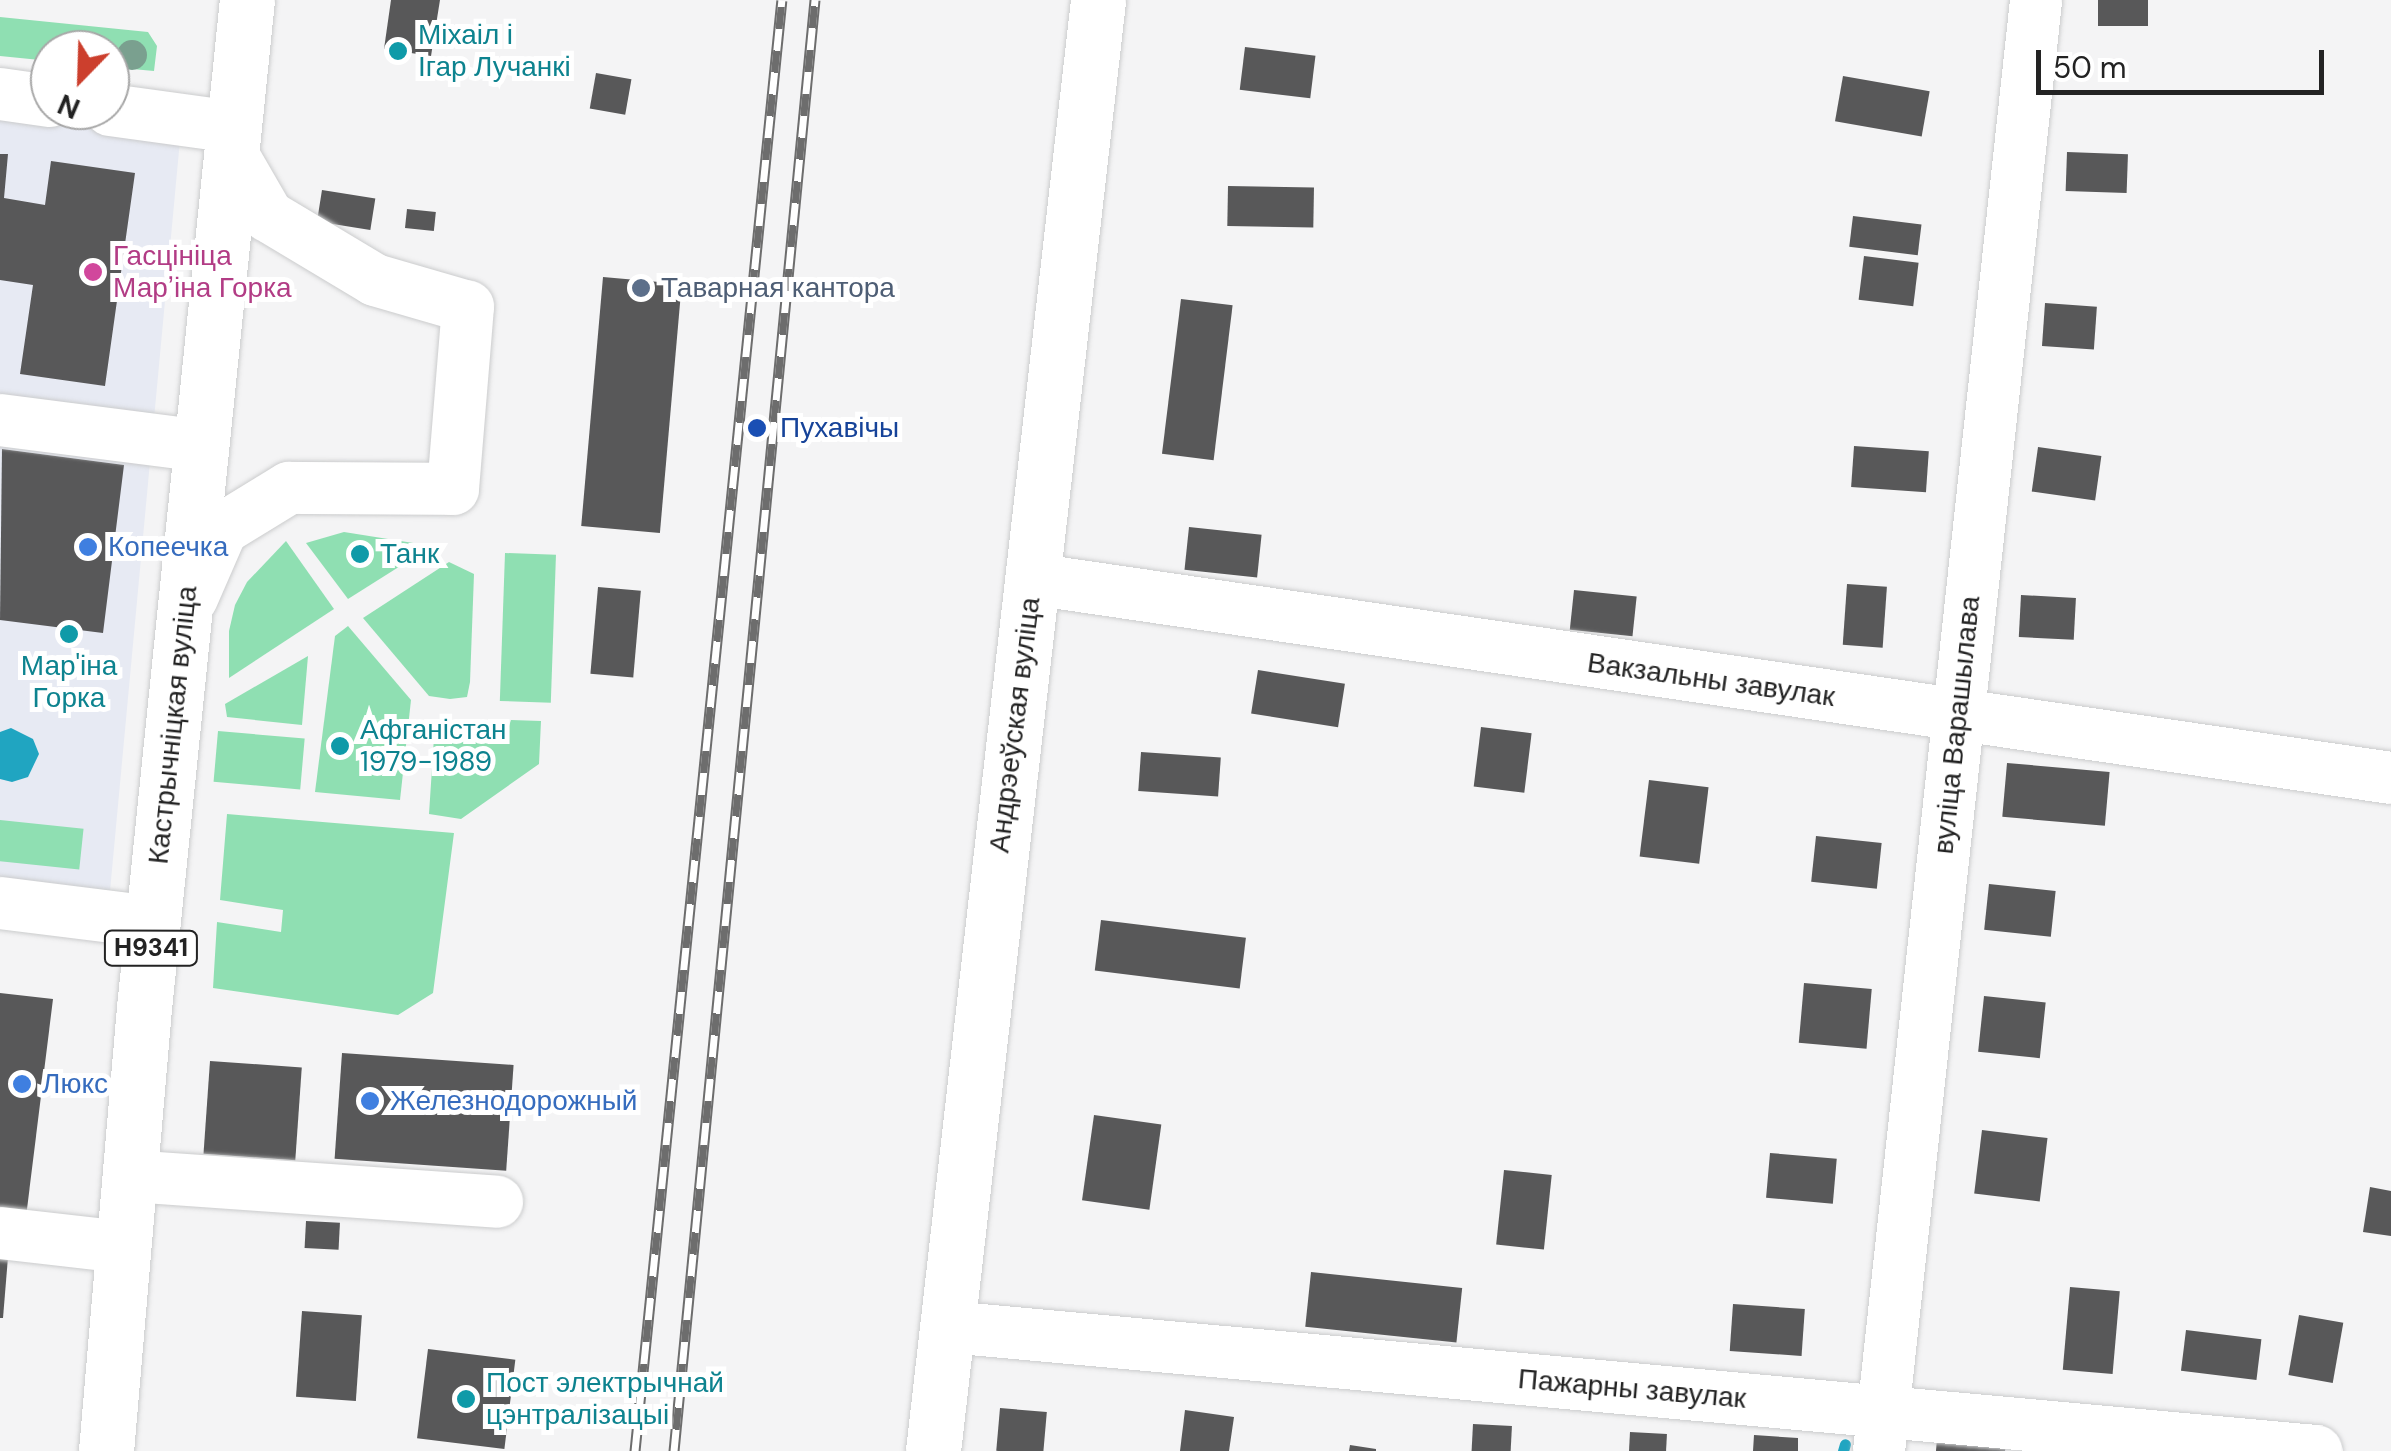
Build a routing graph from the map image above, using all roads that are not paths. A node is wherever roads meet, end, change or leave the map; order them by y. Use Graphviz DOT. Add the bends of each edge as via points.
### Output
graph roads {
  1 [pos="247,0"];
  2 [pos="1098,0"];
  3 [pos="2036,0"];
  4 [pos="0,94"];
  5 [pos="30,98"];
  6 [pos="130,115"];
  7 [pos="233,140"];
  8 [pos="0,420"];
  9 [pos="202,446"];
  10 [pos="1032,579"];
  11 [pos="184,618"];
  12 [pos="1958,717"];
  13 [pos="2391,778"];
  14 [pos="0,904"];
  15 [pos="154,922"];
  16 [pos="130,1176"];
  17 [pos="497,1202"];
  18 [pos="0,1232"];
  19 [pos="122,1247"];
  20 [pos="948,1327"];
  21 [pos="1881,1432"];
  22 [pos="2238,1447"];
  23 [pos="106,1451"];
  24 [pos="933,1451"];
  25 [pos="2316,1451"];
  1 -- 7 [label="main road, Кастрычніцкая вуліца / Н9341"];
  2 -- 10 [label="main road, Андрэеўская вуліца"];
  3 -- 12 [label="street, вуліца Варашылава"];
  4 -- 5 [label="street"];
  6 -- 7 [label="street"];
  7 -- 9 [label="main road, Кастрычніцкая вуліца / Н9341"];
  7 -- 11 [label="street" via="268,216 375,280 468,307 453,488 289,488 222,528"];
  8 -- 9 [label="street"];
  9 -- 11 [label="main road, Кастрычніцкая вуліца / Н9341"];
  10 -- 12 [label="street, Вакзальны завулак"];
  10 -- 20 [label="main road, Андрэеўская вуліца"];
  11 -- 15 [label="main road, Кастрычніцкая вуліца / Н9341"];
  12 -- 13 [label="street, Вакзальны завулак"];
  12 -- 21 [label="street, вуліца Варашылава"];
  14 -- 15 [label="street"];
  15 -- 16 [label="main road, Кастрычніцкая вуліца / Н9341"];
  16 -- 17 [label="street"];
  16 -- 19 [label="main road, Кастрычніцкая вуліца / Н9341"];
  18 -- 19 [label="street"];
  19 -- 23 [label="main road, Кастрычніцкая вуліца / Н9341"];
  20 -- 21 [label="street, Пажарны завулак"];
  20 -- 24 [label="main road, Андрэеўская вуліца"];
  21 -- 22 [label="street, Пажарны завулак"];
  22 -- 25 [label="street, Пажарны завулак"];
}
